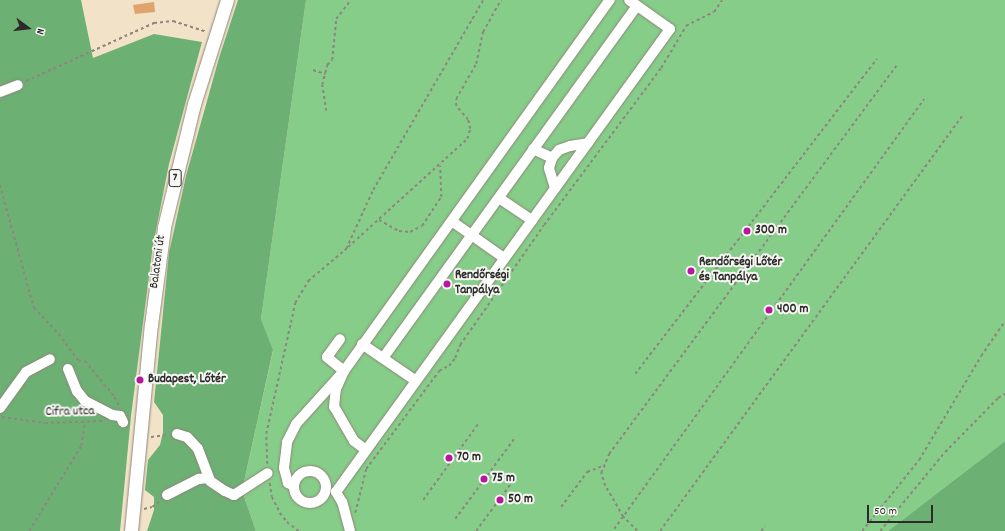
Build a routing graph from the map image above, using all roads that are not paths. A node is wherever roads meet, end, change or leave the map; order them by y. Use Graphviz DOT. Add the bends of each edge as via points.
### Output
graph roads {
  1 [pos="227,0"];
  2 [pos="610,0"];
  3 [pos="632,3"];
  4 [pos="18,85"];
  5 [pos="0,92"];
  6 [pos="588,143"];
  7 [pos="533,149"];
  8 [pos="552,158"];
  9 [pos="555,188"];
  10 [pos="499,198"];
  11 [pos="532,220"];
  12 [pos="453,222"];
  13 [pos="472,235"];
  14 [pos="504,258"];
  15 [pos="340,339"];
  16 [pos="362,344"];
  17 [pos="383,358"];
  18 [pos="50,359"];
  19 [pos="68,369"];
  20 [pos="344,371"];
  21 [pos="416,381"];
  22 [pos="0,408"];
  23 [pos="122,419"];
  24 [pos="178,434"];
  25 [pos="366,450"];
  26 [pos="268,474"];
  27 [pos="208,478"];
  28 [pos="294,486"];
  29 [pos="331,491"];
  30 [pos="167,495"];
  31 [pos="349,528"];
  32 [pos="131,531"];
  1 -- 32 [label="main road, Balatoni út / 7" via="194,104 164,227 139,438"];
  2 -- 12 [label="lane"];
  3 -- 6 [label="lane" via="670,30"];
  3 -- 7 [label="lane"];
  4 -- 5 [label="lane"];
  6 -- 8 [label="lane" via="565,148"];
  6 -- 9 [label="lane"];
  7 -- 8 [label="lane"];
  7 -- 10 [label="lane"];
  8 -- 9 [label="lane" via="549,168"];
  9 -- 11 [label="lane"];
  10 -- 11 [label="lane"];
  10 -- 13 [label="lane"];
  11 -- 14 [label="lane"];
  12 -- 13 [label="lane"];
  12 -- 16 [label="lane"];
  13 -- 14 [label="lane"];
  13 -- 17 [label="lane"];
  14 -- 21 [label="lane"];
  15 -- 20 [label="lane" via="327,357"];
  16 -- 17 [label="lane"];
  16 -- 20 [label="lane"];
  17 -- 21 [label="lane"];
  18 -- 22 [label="lane" via="26,372"];
  19 -- 23 [label="lane" via="77,391 85,401"];
  20 -- 25 [label="lane" via="336,389 334,406 354,441"];
  20 -- 28 [label="lane" via="296,424 287,442 284,468 288,483"];
  21 -- 25 [label="lane"];
  24 -- 27 [label="lane" via="187,436 198,449"];
  25 -- 29 [label="lane"];
  26 -- 27 [label="lane" via="234,495"];
  27 -- 30 [label="lane" via="199,479"];
  28 -- 29 [label="lane" via="297,497 310,503"];
  28 -- 29 [label="lane" via="297,477 309,470 322,476"];
  29 -- 31 [label="lane" via="342,502"];
}
